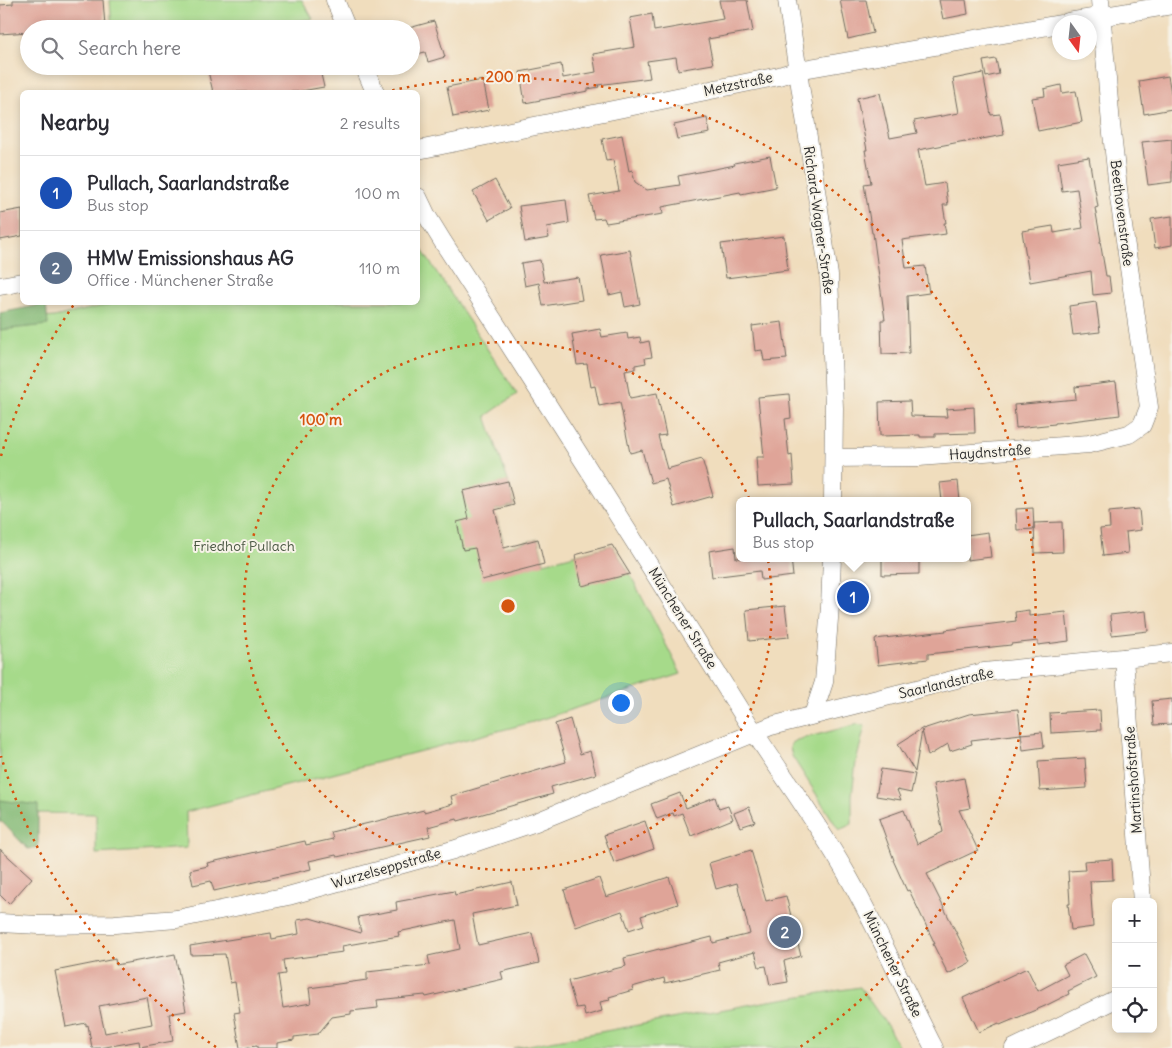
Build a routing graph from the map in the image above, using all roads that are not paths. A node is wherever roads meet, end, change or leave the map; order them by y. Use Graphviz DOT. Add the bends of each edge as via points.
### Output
graph roads {
  1 [pos="335,0"];
  2 [pos="787,0"];
  3 [pos="1172,5"];
  4 [pos="1101,8"];
  5 [pos="1084,15"];
  6 [pos="343,20"];
  7 [pos="1052,25"];
  8 [pos="798,70"];
  9 [pos="368,75"];
  10 [pos="374,90"];
  11 [pos="420,149"];
  12 [pos="420,201"];
  13 [pos="20,282"];
  14 [pos="0,286"];
  15 [pos="1142,425"];
  16 [pos="834,458"];
  17 [pos="833,497"];
  18 [pos="832,562"];
  19 [pos="1172,653"];
  20 [pos="1124,658"];
  21 [pos="813,715"];
  22 [pos="754,733"];
  23 [pos="1142,898"];
  24 [pos="0,923"];
  25 [pos="1112,1001"];
  26 [pos="934,1048"];
  27 [pos="1014,1048"];
  1 -- 6 [label="street"];
  2 -- 8 [label="street, Richard-Wagner-Straße"];
  3 -- 4 [label="street"];
  4 -- 5 [label="street"];
  4 -- 15 [label="street, Beethovenstraße" via="1119,198 1149,407"];
  7 -- 8 [label="street, Metzstraße"];
  8 -- 11 [label="street, Metzstraße"];
  8 -- 16 [label="street, Richard-Wagner-Straße" via="829,275"];
  9 -- 10 [label="street"];
  12 -- 22 [label="street, Münchener Straße"];
  13 -- 14 [label="street"];
  15 -- 16 [label="street, Haydnstraße" via="1129,434 1089,444 919,457"];
  16 -- 17 [label="street, Richard-Wagner-Straße"];
  18 -- 21 [label="street" via="824,682"];
  19 -- 20 [label="street, Saarlandstraße"];
  20 -- 21 [label="street, Saarlandstraße" via="984,672"];
  20 -- 23 [label="street, Martinshofstraße"];
  21 -- 22 [label="street, Saarlandstraße"];
  22 -- 24 [label="street, Wurzelseppstraße" via="536,822 453,850 288,896 177,919 116,924"];
  22 -- 26 [label="street, Münchener Straße" via="850,879"];
  25 -- 27 [label="street"];
}
